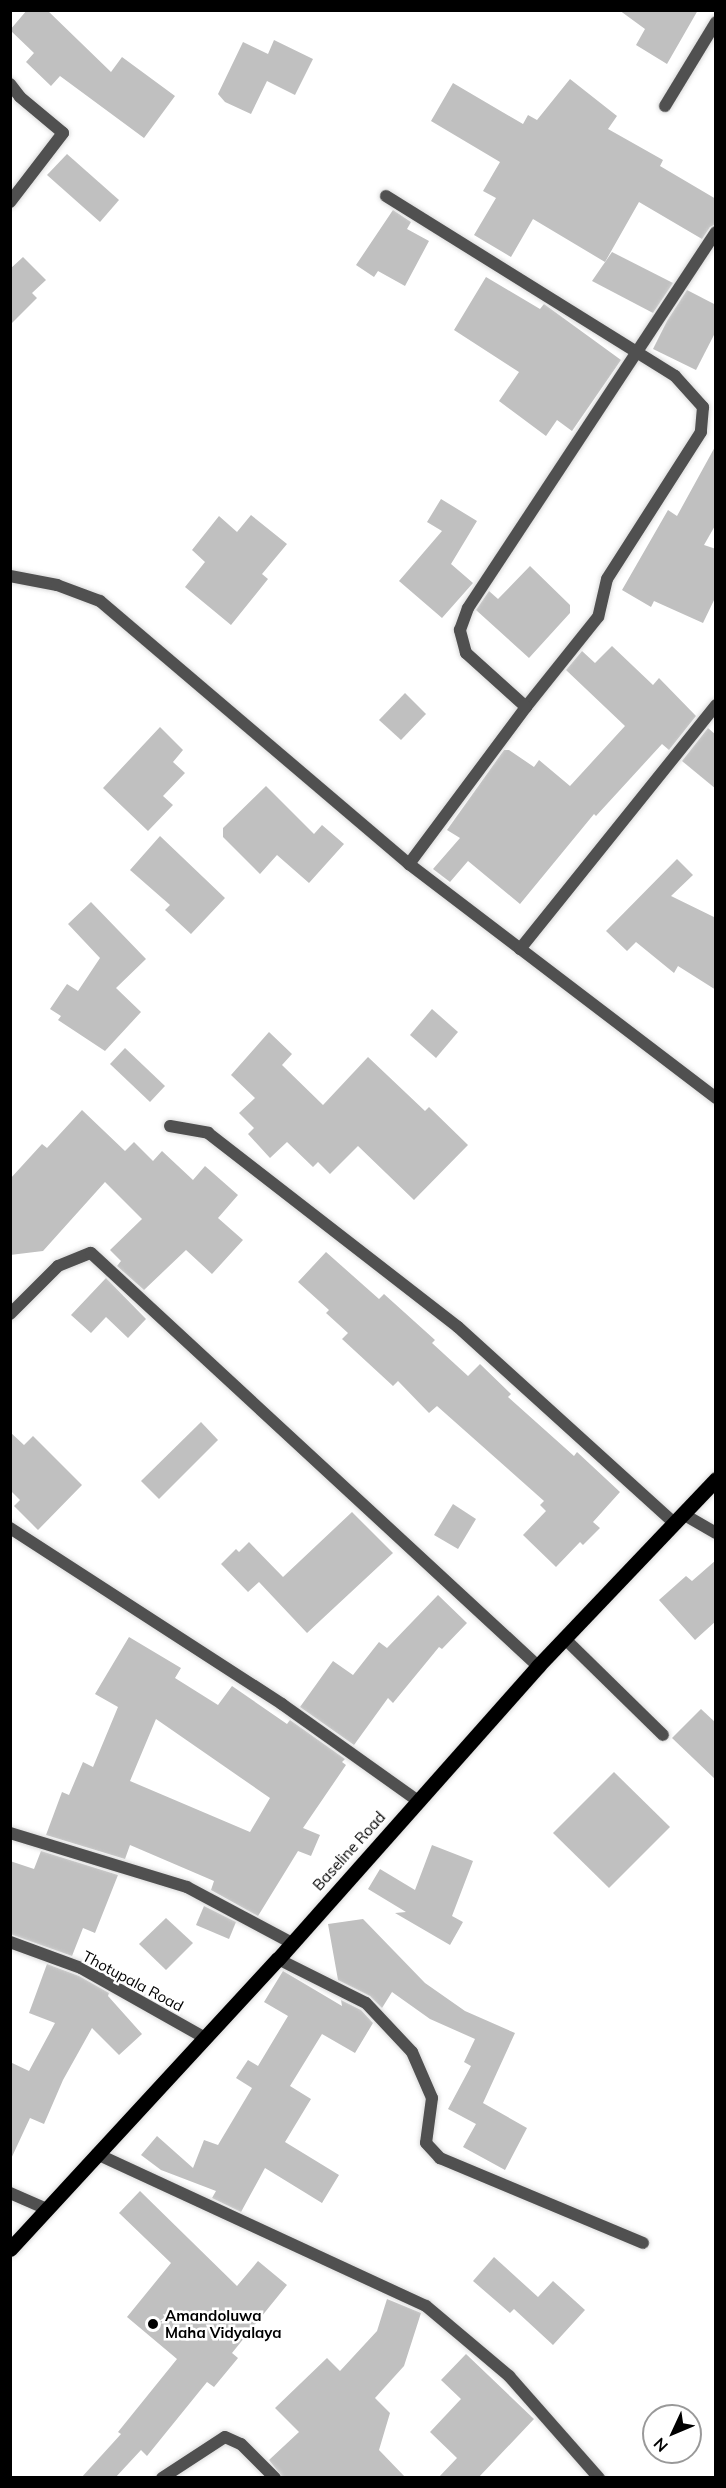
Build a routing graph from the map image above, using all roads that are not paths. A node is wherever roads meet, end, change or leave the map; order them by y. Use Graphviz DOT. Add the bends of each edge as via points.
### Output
graph roads {
  1 [pos="716,22"];
  2 [pos="10,84"];
  3 [pos="665,106"];
  4 [pos="386,196"];
  5 [pos="10,202"];
  6 [pos="716,232"];
  7 [pos="636,355"];
  8 [pos="10,576"];
  9 [pos="716,705"];
  10 [pos="526,707"];
  11 [pos="409,864"];
  12 [pos="520,949"];
  13 [pos="716,1098"];
  14 [pos="170,1126"];
  15 [pos="10,1314"];
  16 [pos="716,1479"];
  17 [pos="678,1519"];
  18 [pos="10,1528"];
  19 [pos="716,1533"];
  20 [pos="565,1639"];
  21 [pos="538,1666"];
  22 [pos="663,1735"];
  23 [pos="418,1801"];
  24 [pos="10,1833"];
  25 [pos="10,1942"];
  26 [pos="292,1943"];
  27 [pos="278,1959"];
  28 [pos="206,2038"];
  29 [pos="97,2154"];
  30 [pos="10,2193"];
  31 [pos="47,2209"];
  32 [pos="643,2243"];
  33 [pos="10,2249"];
  34 [pos="162,2478"];
  35 [pos="276,2478"];
  36 [pos="599,2478"];
  1 -- 3 [label="street"];
  2 -- 5 [label="street" via="63,132"];
  4 -- 7 [label="street"];
  6 -- 7 [label="street"];
  7 -- 10 [label="street" via="468,608 460,630 466,653"];
  7 -- 10 [label="street" via="675,376 703,407 701,432 607,579 598,617"];
  8 -- 11 [label="street" via="57,585 100,601"];
  9 -- 12 [label="street"];
  10 -- 11 [label="street"];
  11 -- 12 [label="street"];
  12 -- 13 [label="street"];
  14 -- 17 [label="street" via="208,1133 458,1327"];
  15 -- 21 [label="street" via="58,1266 91,1253"];
  16 -- 17 [label="main road, Baseline Road"];
  17 -- 19 [label="street"];
  17 -- 20 [label="main road, Baseline Road"];
  18 -- 23 [label="street" via="282,1704"];
  20 -- 21 [label="main road, Baseline Road"];
  20 -- 22 [label="street"];
  21 -- 23 [label="main road, Baseline Road"];
  23 -- 26 [label="main road, Baseline Road"];
  24 -- 26 [label="street" via="187,1887"];
  25 -- 28 [label="street, Thotupala Road" via="81,1968"];
  26 -- 27 [label="main road, Baseline Road"];
  27 -- 28 [label="main road, Baseline Road"];
  27 -- 32 [label="street" via="366,2003 412,2052 432,2098 426,2143 441,2158"];
  28 -- 29 [label="main road, Baseline Road"];
  29 -- 31 [label="main road, Baseline Road"];
  29 -- 36 [label="street" via="426,2306 509,2376"];
  30 -- 31 [label="street"];
  31 -- 33 [label="main road, Baseline Road"];
  34 -- 35 [label="street" via="225,2437 241,2444"];
}
